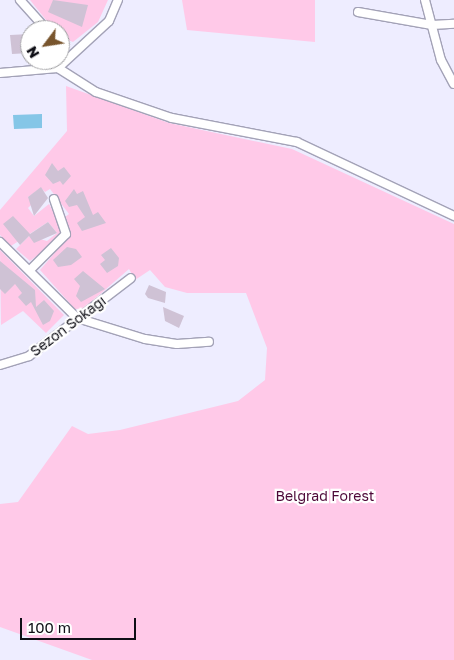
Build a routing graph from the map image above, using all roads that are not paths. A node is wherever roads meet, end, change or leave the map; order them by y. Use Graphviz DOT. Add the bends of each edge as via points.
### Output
graph roads {
  1 [pos="20,0"];
  2 [pos="118,0"];
  3 [pos="425,0"];
  4 [pos="358,12"];
  5 [pos="38,20"];
  6 [pos="454,24"];
  7 [pos="432,25"];
  8 [pos="70,53"];
  9 [pos="20,70"];
  10 [pos="65,70"];
  11 [pos="0,73"];
  12 [pos="454,84"];
  13 [pos="54,199"];
  14 [pos="454,216"];
  15 [pos="0,242"];
  16 [pos="31,269"];
  17 [pos="131,278"];
  18 [pos="77,318"];
  19 [pos="209,342"];
  20 [pos="0,366"];
  1 -- 5 [label="street"];
  2 -- 8 [label="street" via="109,21"];
  3 -- 7 [label="street"];
  4 -- 7 [label="street"];
  6 -- 7 [label="street"];
  7 -- 12 [label="street"];
  9 -- 11 [label="street"];
  10 -- 14 [label="street" via="96,92 172,118 297,142"];
  13 -- 16 [label="street" via="66,234"];
  15 -- 16 [label="street"];
  16 -- 18 [label="street"];
  17 -- 18 [label="street, Sezon Sokağı"];
  18 -- 19 [label="street" via="144,339 177,344"];
  18 -- 20 [label="street, Sezon Sokağı" via="29,356"];
}
